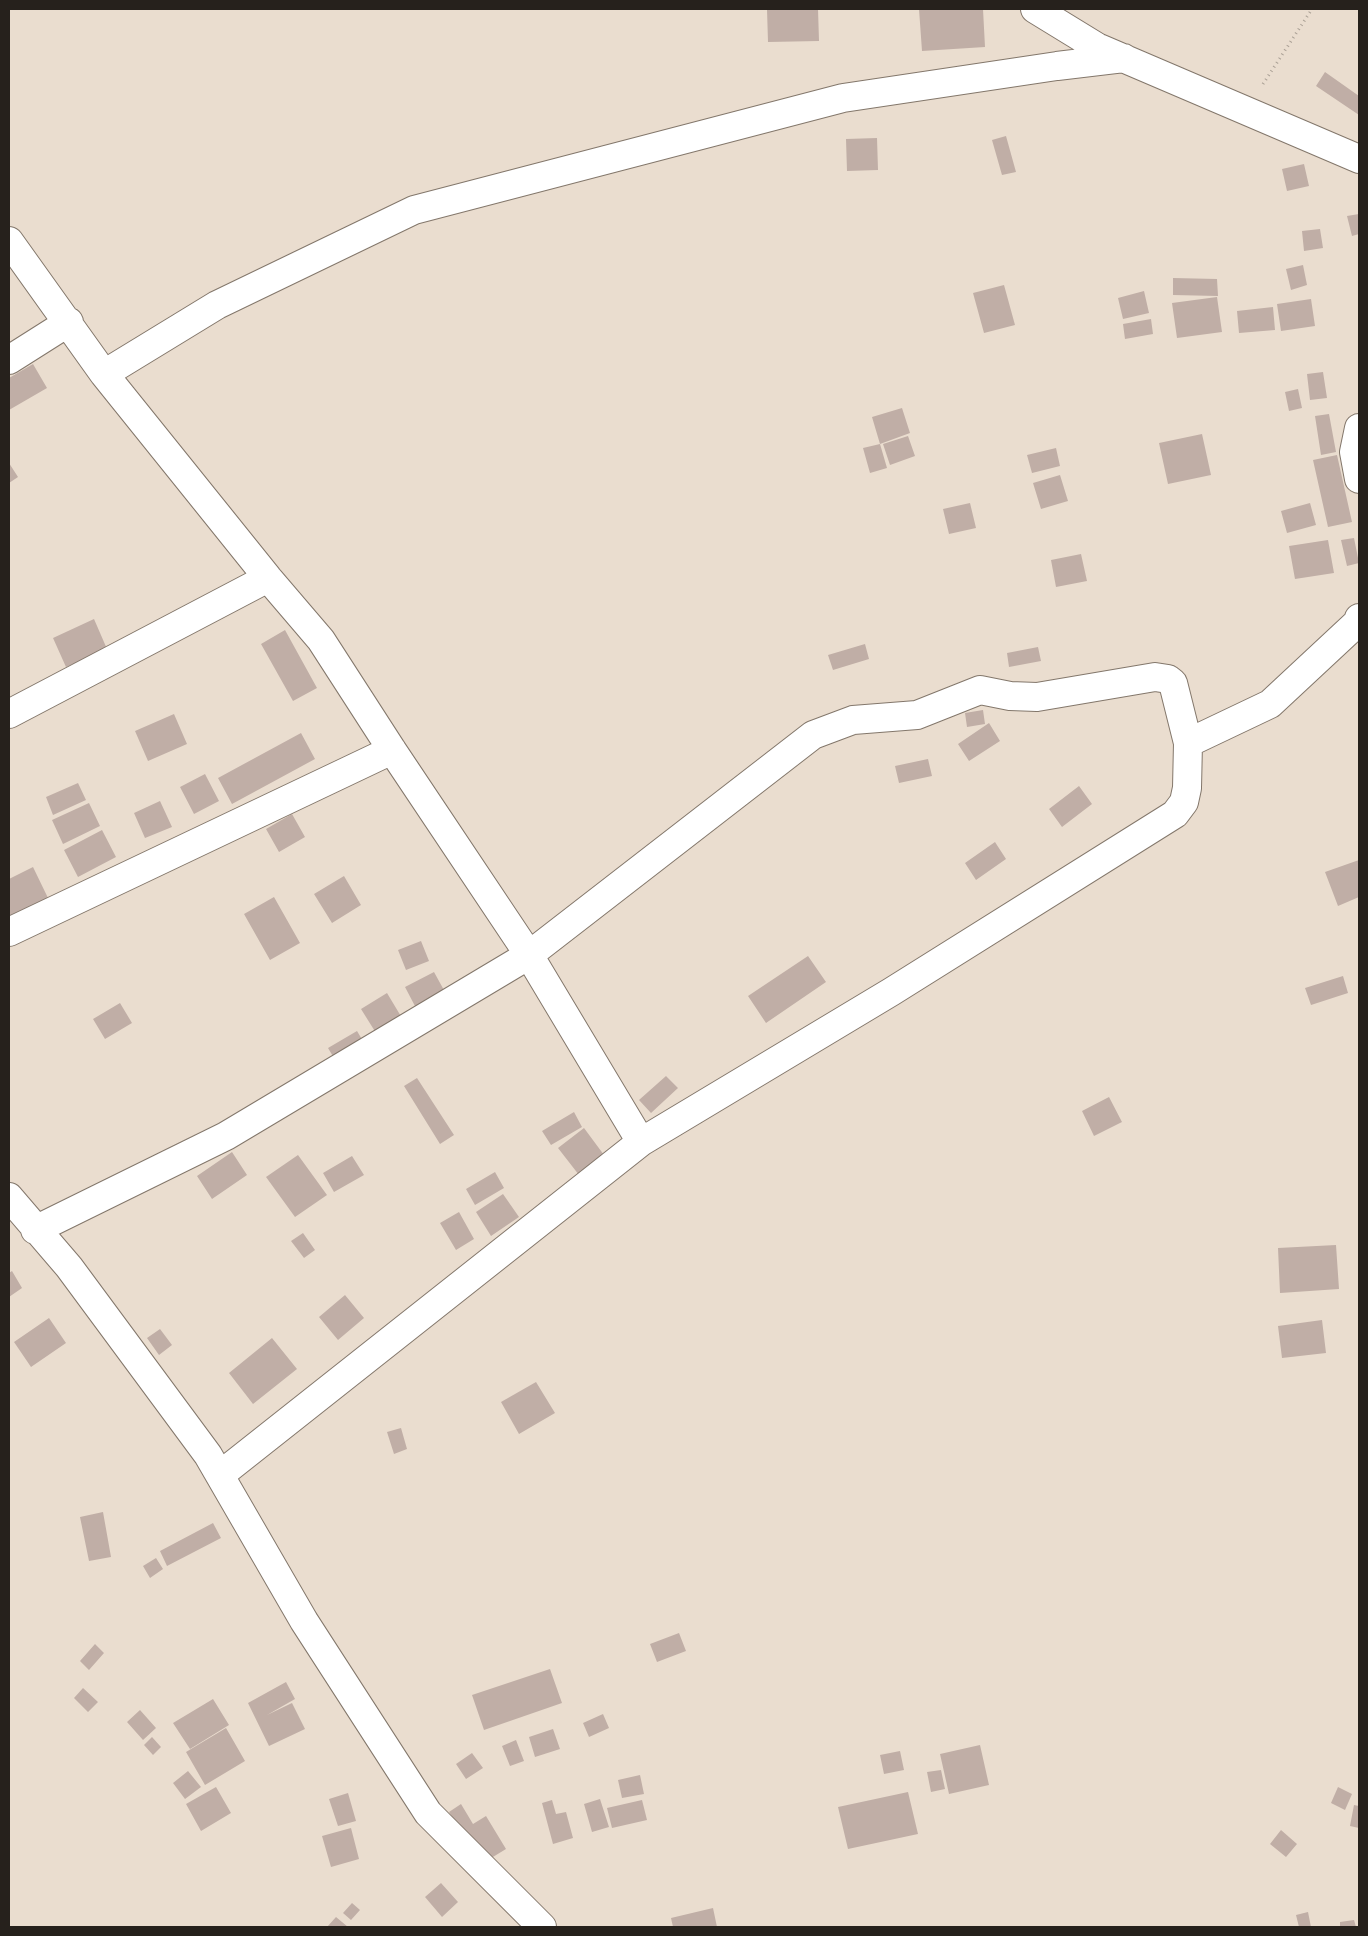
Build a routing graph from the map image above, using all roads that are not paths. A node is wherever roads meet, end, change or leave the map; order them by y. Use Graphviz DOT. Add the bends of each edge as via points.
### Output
graph roads {
  1 [pos="1035,9"];
  2 [pos="1124,58"];
  3 [pos="1359,159"];
  4 [pos="9,241"];
  5 [pos="69,322"];
  6 [pos="9,360"];
  7 [pos="104,374"];
  8 [pos="1359,428"];
  9 [pos="1359,479"];
  10 [pos="268,578"];
  11 [pos="1359,618"];
  12 [pos="9,714"];
  13 [pos="1188,743"];
  14 [pos="392,750"];
  15 [pos="9,932"];
  16 [pos="529,955"];
  17 [pos="641,1142"];
  18 [pos="9,1197"];
  19 [pos="35,1230"];
  20 [pos="220,1475"];
  21 [pos="542,1927"];
  1 -- 2 [label="street" via="1097,47"];
  2 -- 3 [label="street"];
  2 -- 7 [label="street" via="843,98 414,210 217,305"];
  4 -- 5 [label="street"];
  5 -- 6 [label="street"];
  5 -- 7 [label="street"];
  7 -- 10 [label="street"];
  8 -- 9 [label="street" via="1354,452"];
  10 -- 12 [label="street"];
  10 -- 14 [label="street" via="321,640"];
  11 -- 13 [label="street" via="1270,704"];
  13 -- 16 [label="street" via="1173,683 1155,676 1037,697 980,690 917,715 854,720 812,734"];
  13 -- 17 [label="street" via="1187,788 1184,802 1175,814 891,992"];
  14 -- 15 [label="street"];
  14 -- 16 [label="street"];
  16 -- 17 [label="street"];
  16 -- 19 [label="street" via="226,1136"];
  17 -- 20 [label="street"];
  18 -- 19 [label="street"];
  19 -- 20 [label="street" via="74,1275 208,1454"];
  20 -- 21 [label="street" via="304,1621 428,1813"];
}
